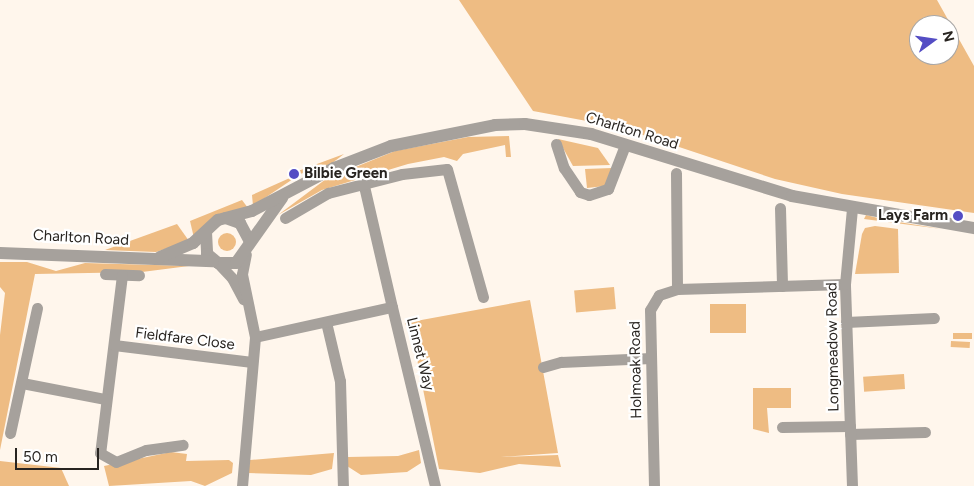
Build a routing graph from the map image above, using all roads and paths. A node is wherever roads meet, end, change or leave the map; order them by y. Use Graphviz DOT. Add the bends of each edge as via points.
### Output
graph roads {
  1 [pos="556,144"];
  2 [pos="624,145"];
  3 [pos="676,173"];
  4 [pos="364,186"];
  5 [pos="285,194"];
  6 [pos="780,208"];
  7 [pos="852,208"];
  8 [pos="226,218"];
  9 [pos="285,218"];
  10 [pos="974,228"];
  11 [pos="206,232"];
  12 [pos="248,248"];
  13 [pos="0,253"];
  14 [pos="160,256"];
  15 [pos="216,262"];
  16 [pos="104,274"];
  17 [pos="122,275"];
  18 [pos="139,275"];
  19 [pos="845,284"];
  20 [pos="782,286"];
  21 [pos="677,289"];
  22 [pos="483,297"];
  23 [pos="392,307"];
  24 [pos="37,308"];
  25 [pos="248,310"];
  26 [pos="934,318"];
  27 [pos="326,322"];
  28 [pos="846,322"];
  29 [pos="255,337"];
  30 [pos="114,345"];
  31 [pos="651,358"];
  32 [pos="252,362"];
  33 [pos="542,367"];
  34 [pos="22,383"];
  35 [pos="105,399"];
  36 [pos="782,427"];
  37 [pos="850,430"];
  38 [pos="925,432"];
  39 [pos="10,433"];
  40 [pos="183,446"];
  41 [pos="242,486"];
  42 [pos="343,486"];
  43 [pos="435,486"];
  44 [pos="654,486"];
  45 [pos="852,486"];
  1 -- 2 [label="street" via="568,175 580,192 589,194 608,189"];
  2 -- 5 [label="street, Charlton Road" via="556,126 495,125 391,146"];
  2 -- 7 [label="street, Charlton Road" via="750,185"];
  3 -- 21 [label="street"];
  4 -- 9 [label="street" via="328,193"];
  4 -- 22 [label="street" via="439,167 451,172"];
  4 -- 23 [label="street"];
  5 -- 8 [label="street, Charlton Road"];
  5 -- 12 [label="street, Charlton Road"];
  6 -- 20 [label="street"];
  7 -- 10 [label="street, Charlton Road"];
  7 -- 19 [label="street, Longmeadow Road"];
  8 -- 11 [label="street, Charlton Road"];
  8 -- 12 [label="street" via="240,223"];
  11 -- 14 [label="street, Charlton Road" via="193,243"];
  11 -- 15 [label="street" via="204,248"];
  12 -- 15 [label="street, Charlton Road" via="236,263"];
  12 -- 25 [label="street" via="242,274"];
  13 -- 14 [label="street, Charlton Road"];
  14 -- 15 [label="street, Charlton Road"];
  15 -- 25 [label="street" via="232,278"];
  16 -- 17 [label="street"];
  17 -- 18 [label="street"];
  17 -- 30 [label="street, Fieldfare Close"];
  19 -- 20 [label="street, Holmoak Road"];
  19 -- 28 [label="street, Longmeadow Road"];
  20 -- 21 [label="street, Holmoak Road"];
  21 -- 31 [label="street, Holmoak Road" via="653,301"];
  23 -- 27 [label="street, Linnet Way"];
  23 -- 43 [label="street, Linnet Way"];
  24 -- 34 [label="street"];
  25 -- 29 [label="street"];
  26 -- 28 [label="street"];
  27 -- 29 [label="street, Linnet Way"];
  27 -- 42 [label="street" via="340,381"];
  28 -- 37 [label="street, Longmeadow Road"];
  29 -- 32 [label="street"];
  30 -- 32 [label="street, Fieldfare Close"];
  30 -- 35 [label="street, Fieldfare Close"];
  31 -- 33 [label="street" via="561,362"];
  31 -- 44 [label="street, Holmoak Road"];
  32 -- 41 [label="street"];
  34 -- 35 [label="street"];
  34 -- 39 [label="street"];
  35 -- 40 [label="street, Fieldfare Close" via="102,457 116,462 146,450"];
  36 -- 37 [label="street"];
  37 -- 38 [label="street"];
  37 -- 45 [label="street, Longmeadow Road"];
}
